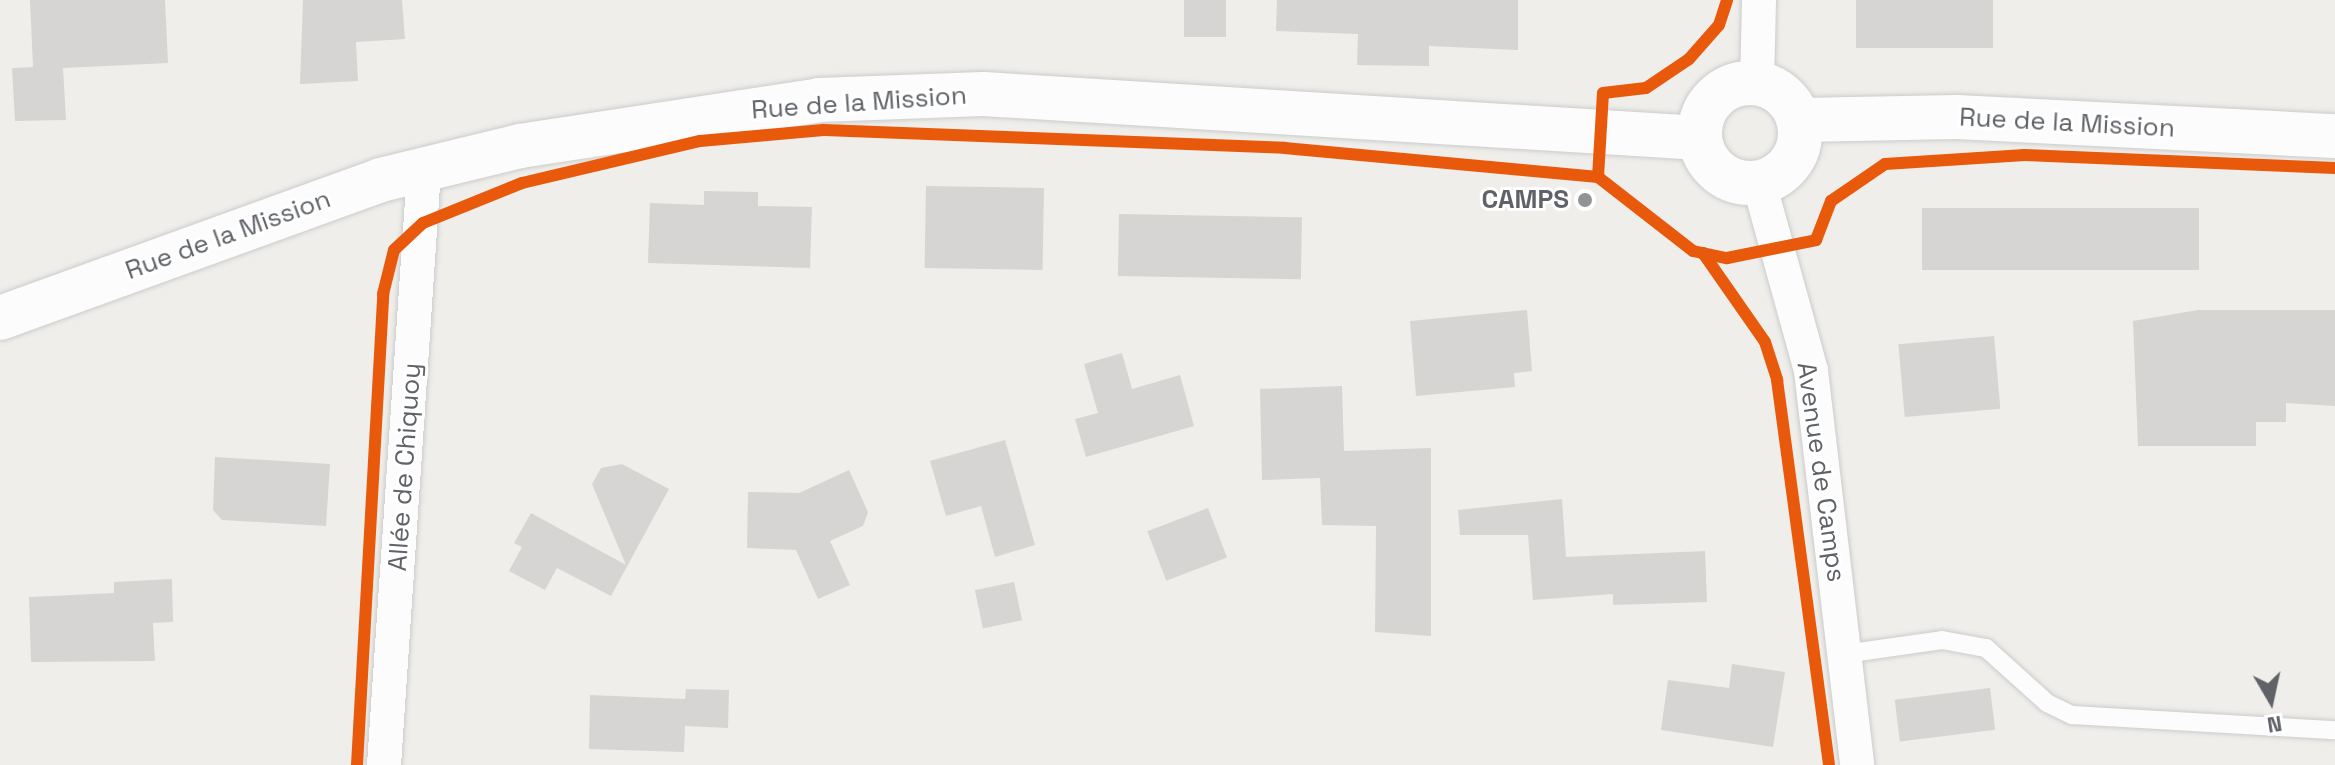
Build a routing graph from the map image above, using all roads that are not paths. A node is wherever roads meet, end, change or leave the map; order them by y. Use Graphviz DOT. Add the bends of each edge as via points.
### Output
graph roads {
  1 [pos="1759,0"];
  2 [pos="1757,83"];
  3 [pos="1800,120"];
  4 [pos="2335,136"];
  5 [pos="1700,138"];
  6 [pos="424,170"];
  7 [pos="1759,183"];
  8 [pos="0,318"];
  9 [pos="1844,654"];
  10 [pos="2335,730"];
  11 [pos="384,765"];
  12 [pos="1857,765"];
  1 -- 2 [label="street"];
  2 -- 3 [label="main road" via="1784,95"];
  2 -- 5 [label="main road" via="1741,83 1715,97"];
  3 -- 4 [label="main road, Rue de la Mission" via="1957,117"];
  3 -- 7 [label="main road" via="1797,153 1788,168"];
  5 -- 6 [label="main road, Rue de la Mission" via="983,94 819,100 520,146"];
  5 -- 7 [label="main road" via="1709,161 1727,178"];
  6 -- 8 [label="main road, Rue de la Mission"];
  6 -- 11 [label="street, Allée de Chiquoy"];
  7 -- 9 [label="street, Avenue de Camps" via="1811,371"];
  9 -- 10 [label="lane" via="1942,640 1986,648 2047,703 2072,715"];
  9 -- 12 [label="street, Avenue de Camps"];
}
